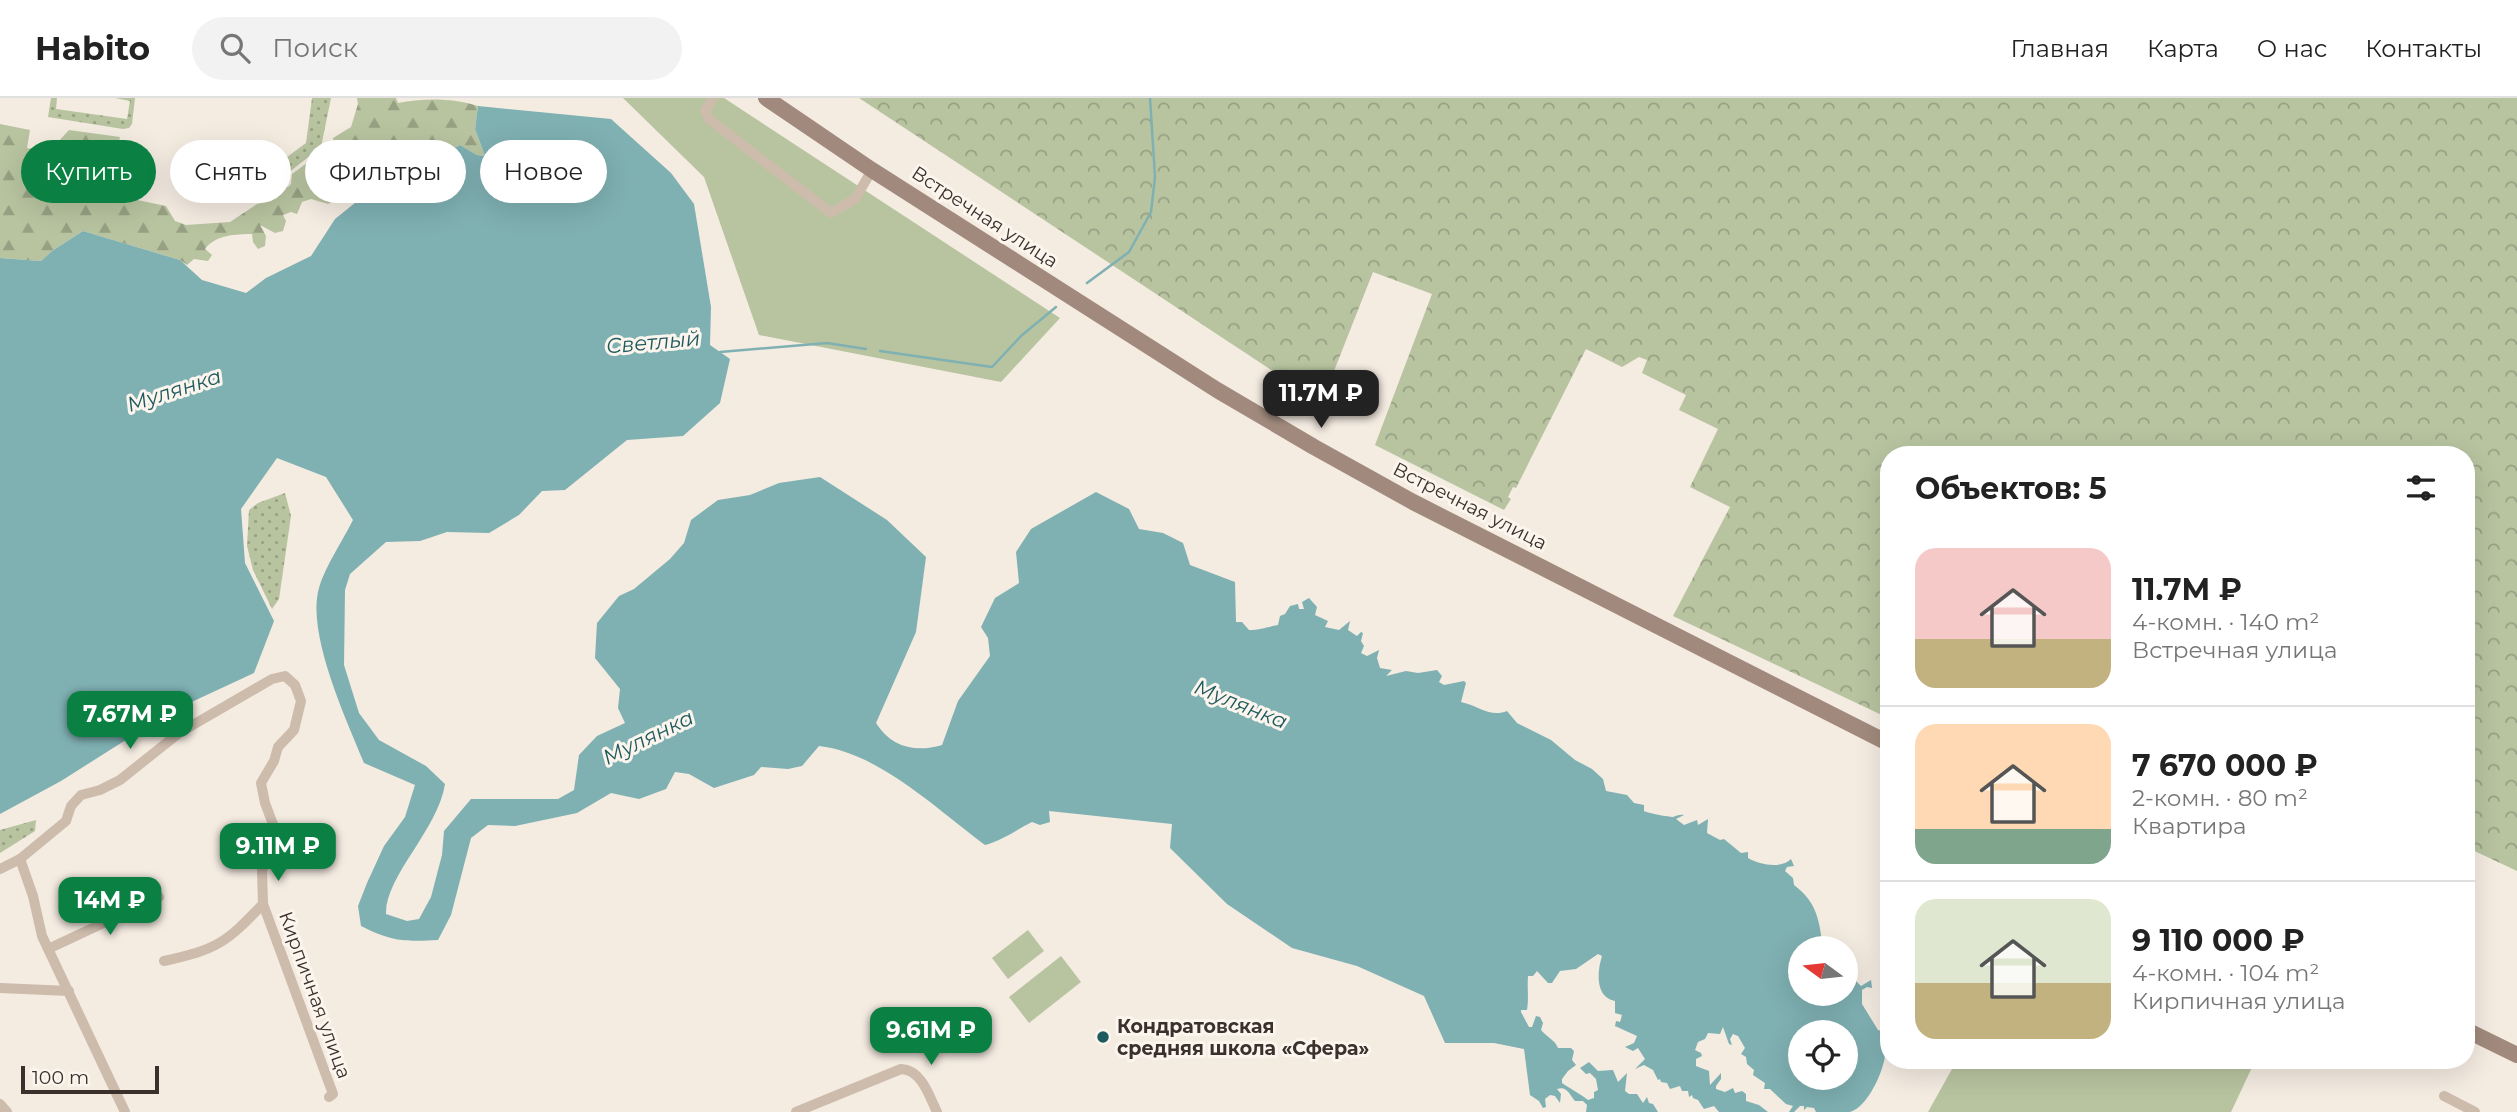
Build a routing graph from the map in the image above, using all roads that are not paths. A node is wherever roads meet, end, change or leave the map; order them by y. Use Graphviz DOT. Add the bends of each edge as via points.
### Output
graph roads {
  1 [pos="713,98"];
  2 [pos="766,98"];
  3 [pos="872,170"];
  4 [pos="1880,739"];
  5 [pos="20,859"];
  6 [pos="0,869"];
  7 [pos="159,897"];
  8 [pos="262,904"];
  9 [pos="48,949"];
  10 [pos="164,961"];
  11 [pos="0,988"];
  12 [pos="69,990"];
  13 [pos="2475,1034"];
  14 [pos="2517,1055"];
  15 [pos="2444,1096"];
  16 [pos="329,1097"];
  17 [pos="0,1104"];
  18 [pos="7,1112"];
  19 [pos="125,1112"];
  20 [pos="796,1112"];
  21 [pos="937,1112"];
  22 [pos="2475,1112"];
  1 -- 3 [label="street" via="705,111 709,119 831,213 855,199"];
  2 -- 3 [label="main road, Встречная улица"];
  3 -- 4 [label="main road, Встречная улица" via="1217,390 1372,481"];
  5 -- 6 [label="street"];
  5 -- 8 [label="street, Кирпичная улица" via="66,821 81,795 120,779 179,733 272,679 285,676 295,685 301,701 294,730 278,747 261,783 274,827 262,870"];
  5 -- 9 [label="street"];
  7 -- 9 [label="street"];
  8 -- 10 [label="street, Кирпичная улица" via="219,945"];
  8 -- 16 [label="street, Кирпичная улица" via="332,1094"];
  9 -- 12 [label="street"];
  11 -- 12 [label="street"];
  12 -- 19 [label="street"];
  13 -- 14 [label="main road"];
  15 -- 22 [label="street"];
  17 -- 18 [label="street"];
  20 -- 21 [label="street" via="895,1070 908,1069"];
}
